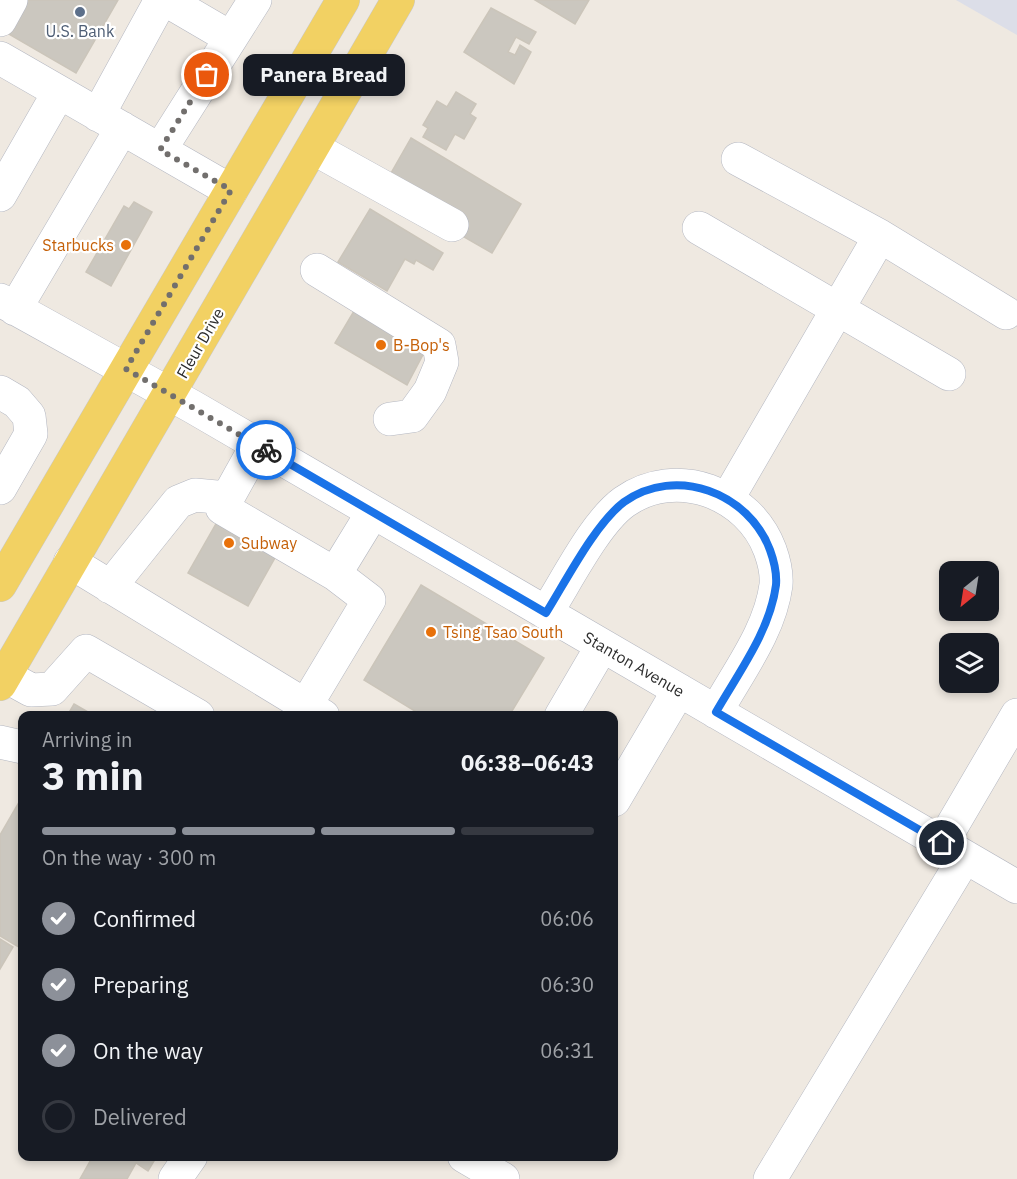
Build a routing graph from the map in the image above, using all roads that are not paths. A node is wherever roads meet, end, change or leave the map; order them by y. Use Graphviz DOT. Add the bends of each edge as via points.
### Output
graph roads {
  1 [pos="11,0"];
  2 [pos="161,0"];
  3 [pos="166,0"];
  4 [pos="255,0"];
  5 [pos="343,0"];
  6 [pos="398,0"];
  7 [pos="0,20"];
  8 [pos="231,38"];
  9 [pos="0,59"];
  10 [pos="59,92"];
  11 [pos="110,121"];
  12 [pos="313,148"];
  13 [pos="160,150"];
  14 [pos="738,159"];
  15 [pos="231,190"];
  16 [pos="0,195"];
  17 [pos="452,225"];
  18 [pos="699,228"];
  19 [pos="880,236"];
  20 [pos="317,270"];
  21 [pos="7,305"];
  22 [pos="837,308"];
  23 [pos="1006,314"];
  24 [pos="126,369"];
  25 [pos="949,374"];
  26 [pos="0,392"];
  27 [pos="170,395"];
  28 [pos="390,420"];
  29 [pos="257,445"];
  30 [pos="0,488"];
  31 [pos="227,498"];
  32 [pos="728,498"];
  33 [pos="373,512"];
  34 [pos="70,562"];
  35 [pos="335,574"];
  36 [pos="0,585"];
  37 [pos="110,587"];
  38 [pos="546,613"];
  39 [pos="602,646"];
  40 [pos="2,678"];
  41 [pos="679,690"];
  42 [pos="315,710"];
  43 [pos="189,711"];
  44 [pos="564,711"];
  45 [pos="716,712"];
  46 [pos="1017,715"];
  47 [pos="0,742"];
  48 [pos="18,746"];
  49 [pos="618,793"];
  50 [pos="954,850"];
  51 [pos="1017,887"];
  52 [pos="188,1161"];
  53 [pos="472,1161"];
  54 [pos="175,1179"];
  55 [pos="502,1179"];
  56 [pos="770,1179"];
  1 -- 7 [label="street"];
  2 -- 11 [label="street"];
  3 -- 8 [label="street"];
  4 -- 8 [label="street"];
  5 -- 15 [label="main road"];
  6 -- 12 [label="main road, Fleur Drive"];
  8 -- 13 [label="street"];
  9 -- 10 [label="street"];
  10 -- 11 [label="street"];
  10 -- 16 [label="street"];
  11 -- 13 [label="street"];
  11 -- 21 [label="street"];
  12 -- 17 [label="street"];
  12 -- 27 [label="main road, Fleur Drive"];
  13 -- 15 [label="street"];
  14 -- 19 [label="street"];
  15 -- 24 [label="main road"];
  18 -- 22 [label="street"];
  19 -- 22 [label="street"];
  19 -- 23 [label="street"];
  20 -- 28 [label="street" via="439,345 442,362 430,391 412,416"];
  21 -- 24 [label="street, Stanton Avenue"];
  22 -- 25 [label="street"];
  22 -- 32 [label="street"];
  24 -- 27 [label="street, Stanton Avenue"];
  24 -- 36 [label="main road"];
  26 -- 30 [label="street" via="29,416 31,434"];
  27 -- 29 [label="street, Stanton Avenue"];
  27 -- 34 [label="main road, Fleur Drive"];
  29 -- 31 [label="street"];
  29 -- 33 [label="street, Stanton Avenue"];
  31 -- 35 [label="street" via="222,508"];
  31 -- 37 [label="street" via="195,495 178,502"];
  32 -- 38 [label="street" via="702,488 673,485 625,502 603,522"];
  32 -- 45 [label="street" via="746,512 765,536 775,564 776,584 766,623"];
  33 -- 35 [label="street"];
  33 -- 38 [label="street, Stanton Avenue"];
  34 -- 37 [label="street"];
  34 -- 40 [label="main road, Fleur Drive"];
  35 -- 42 [label="street" via="369,600"];
  37 -- 42 [label="street"];
  38 -- 39 [label="street, Stanton Avenue"];
  39 -- 41 [label="street, Stanton Avenue"];
  39 -- 44 [label="street"];
  40 -- 43 [label="street" via="31,690 52,689 86,651"];
  41 -- 45 [label="street, Stanton Avenue"];
  41 -- 49 [label="street"];
  45 -- 50 [label="street, Stanton Avenue"];
  46 -- 50 [label="street"];
  47 -- 48 [label="street"];
  50 -- 51 [label="street, Stanton Avenue"];
  50 -- 56 [label="street"];
  52 -- 54 [label="street"];
  53 -- 55 [label="street"];
}
